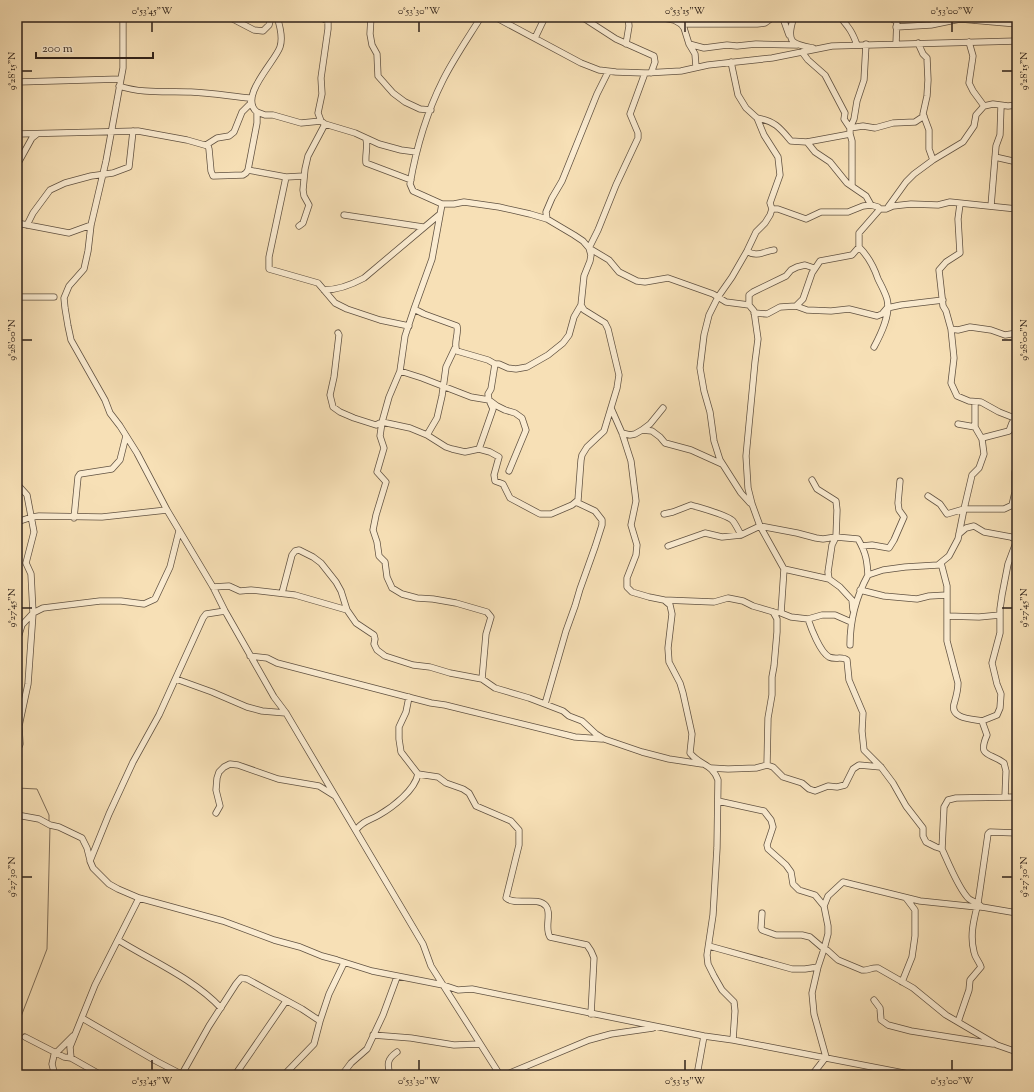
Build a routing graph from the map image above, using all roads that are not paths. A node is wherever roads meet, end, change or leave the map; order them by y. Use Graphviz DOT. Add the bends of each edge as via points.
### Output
graph roads {
  1 [pos="123,17"];
  2 [pos="229,17"];
  3 [pos="272,17"];
  4 [pos="277,17"];
  5 [pos="323,17"];
  6 [pos="371,17"];
  7 [pos="481,17"];
  8 [pos="495,17"];
  9 [pos="545,17"];
  10 [pos="582,17"];
  11 [pos="628,17"];
  12 [pos="658,17"];
  13 [pos="783,17"];
  14 [pos="797,17"];
  15 [pos="840,17"];
  16 [pos="889,17"];
  17 [pos="896,22"];
  18 [pos="681,24"];
  19 [pos="1017,24"];
  20 [pos="535,38"];
  21 [pos="791,39"];
  22 [pos="1017,41"];
  23 [pos="969,42"];
  24 [pos="918,43"];
  25 [pos="626,44"];
  26 [pos="688,44"];
  27 [pos="866,44"];
  28 [pos="896,44"];
  29 [pos="797,45"];
  30 [pos="857,45"];
  31 [pos="817,49"];
  32 [pos="802,52"];
  33 [pos="731,62"];
  34 [pos="696,67"];
  35 [pos="608,72"];
  36 [pos="648,73"];
  37 [pos="121,79"];
  38 [pos="17,82"];
  39 [pos="120,86"];
  40 [pos="251,103"];
  41 [pos="1017,105"];
  42 [pos="984,106"];
  43 [pos="1001,106"];
  44 [pos="431,110"];
  45 [pos="257,112"];
  46 [pos="924,116"];
  47 [pos="757,118"];
  48 [pos="323,122"];
  49 [pos="850,128"];
  50 [pos="111,131"];
  51 [pos="133,131"];
  52 [pos="17,134"];
  53 [pos="36,134"];
  54 [pos="850,134"];
  55 [pos="366,139"];
  56 [pos="806,142"];
  57 [pos="206,145"];
  58 [pos="416,152"];
  59 [pos="995,156"];
  60 [pos="933,160"];
  61 [pos="1017,162"];
  62 [pos="17,164"];
  63 [pos="248,170"];
  64 [pos="103,174"];
  65 [pos="304,176"];
  66 [pos="286,177"];
  67 [pos="411,180"];
  68 [pos="852,186"];
  69 [pos="442,204"];
  70 [pos="960,204"];
  71 [pos="871,205"];
  72 [pos="991,206"];
  73 [pos="772,209"];
  74 [pos="883,209"];
  75 [pos="1017,209"];
  76 [pos="440,214"];
  77 [pos="344,215"];
  78 [pos="547,219"];
  79 [pos="17,223"];
  80 [pos="27,225"];
  81 [pos="91,225"];
  82 [pos="300,226"];
  83 [pos="423,227"];
  84 [pos="859,247"];
  85 [pos="589,248"];
  86 [pos="774,250"];
  87 [pos="747,251"];
  88 [pos="814,268"];
  89 [pos="324,290"];
  90 [pos="17,296"];
  91 [pos="54,297"];
  92 [pos="718,297"];
  93 [pos="943,300"];
  94 [pos="581,305"];
  95 [pos="749,305"];
  96 [pos="796,306"];
  97 [pos="887,308"];
  98 [pos="414,309"];
  99 [pos="754,313"];
  100 [pos="408,326"];
  101 [pos="951,329"];
  102 [pos="338,333"];
  103 [pos="1017,333"];
  104 [pos="874,347"];
  105 [pos="455,348"];
  106 [pos="495,364"];
  107 [pos="400,371"];
  108 [pos="444,386"];
  109 [pos="489,400"];
  110 [pos="976,402"];
  111 [pos="611,408"];
  112 [pos="663,408"];
  113 [pos="1017,418"];
  114 [pos="382,422"];
  115 [pos="958,424"];
  116 [pos="975,427"];
  117 [pos="642,430"];
  118 [pos="622,433"];
  119 [pos="427,435"];
  120 [pos="126,436"];
  121 [pos="982,438"];
  122 [pos="17,446"];
  123 [pos="479,449"];
  124 [pos="17,462"];
  125 [pos="722,464"];
  126 [pos="509,471"];
  127 [pos="1015,472"];
  128 [pos="812,480"];
  129 [pos="900,481"];
  130 [pos="17,482"];
  131 [pos="928,496"];
  132 [pos="576,502"];
  133 [pos="752,504"];
  134 [pos="1014,504"];
  135 [pos="964,509"];
  136 [pos="167,510"];
  137 [pos="664,514"];
  138 [pos="32,517"];
  139 [pos="74,518"];
  140 [pos="17,522"];
  141 [pos="760,526"];
  142 [pos="179,531"];
  143 [pos="959,534"];
  144 [pos="741,536"];
  145 [pos="836,537"];
  146 [pos="1017,540"];
  147 [pos="668,546"];
  148 [pos="862,546"];
  149 [pos="941,563"];
  150 [pos="784,569"];
  151 [pos="868,575"];
  152 [pos="829,578"];
  153 [pos="213,587"];
  154 [pos="860,590"];
  155 [pos="282,593"];
  156 [pos="947,595"];
  157 [pos="664,600"];
  158 [pos="224,610"];
  159 [pos="347,610"];
  160 [pos="853,610"];
  161 [pos="773,612"];
  162 [pos="33,613"];
  163 [pos="781,613"];
  164 [pos="1000,615"];
  165 [pos="947,616"];
  166 [pos="808,619"];
  167 [pos="851,622"];
  168 [pos="17,641"];
  169 [pos="850,645"];
  170 [pos="250,656"];
  171 [pos="482,678"];
  172 [pos="176,679"];
  173 [pos="409,697"];
  174 [pos="544,704"];
  175 [pos="286,713"];
  176 [pos="982,720"];
  177 [pos="604,739"];
  178 [pos="17,751"];
  179 [pos="706,765"];
  180 [pos="767,765"];
  181 [pos="881,767"];
  182 [pos="712,768"];
  183 [pos="418,774"];
  184 [pos="335,796"];
  185 [pos="1005,797"];
  186 [pos="1017,797"];
  187 [pos="718,801"];
  188 [pos="216,813"];
  189 [pos="17,816"];
  190 [pos="356,830"];
  191 [pos="1017,833"];
  192 [pos="942,849"];
  193 [pos="90,861"];
  194 [pos="906,897"];
  195 [pos="139,898"];
  196 [pos="824,906"];
  197 [pos="979,906"];
  198 [pos="1017,913"];
  199 [pos="762,914"];
  200 [pos="118,940"];
  201 [pos="709,946"];
  202 [pos="824,948"];
  203 [pos="344,963"];
  204 [pos="818,967"];
  205 [pos="397,977"];
  206 [pos="902,982"];
  207 [pos="443,985"];
  208 [pos="874,1000"];
  209 [pos="286,1001"];
  210 [pos="221,1008"];
  211 [pos="591,1014"];
  212 [pos="82,1018"];
  213 [pos="320,1021"];
  214 [pos="958,1022"];
  215 [pos="660,1027"];
  216 [pos="75,1035"];
  217 [pos="373,1035"];
  218 [pos="704,1036"];
  219 [pos="25,1037"];
  220 [pos="733,1040"];
  221 [pos="480,1044"];
  222 [pos="997,1045"];
  223 [pos="397,1052"];
  224 [pos="1017,1052"];
  225 [pos="57,1053"];
  226 [pos="826,1057"];
  227 [pos="71,1058"];
  228 [pos="98,1074"];
  229 [pos="52,1075"];
  230 [pos="182,1075"];
  231 [pos="235,1075"];
  232 [pos="284,1075"];
  233 [pos="342,1075"];
  234 [pos="390,1075"];
  235 [pos="500,1075"];
  236 [pos="505,1075"];
  237 [pos="697,1075"];
  238 [pos="812,1075"];
  239 [pos="914,1075"];
  1 -- 37 [label="street"];
  2 -- 3 [label="street" via="254,30 263,31 269,26"];
  4 -- 40 [label="street" via="281,32 280,47 260,78"];
  5 -- 48 [label="street" via="328,21 328,29 318,113"];
  6 -- 44 [label="street" via="370,34 377,54 378,76 405,102 420,109"];
  7 -- 44 [label="street" via="443,80"];
  8 -- 20 [label="street"];
  9 -- 20 [label="street"];
  10 -- 25 [label="street"];
  11 -- 25 [label="street"];
  12 -- 18 [label="street"];
  13 -- 18 [label="street" via="757,24"];
  13 -- 21 [label="street"];
  14 -- 21 [label="street" via="791,26"];
  15 -- 30 [label="street" via="849,27"];
  16 -- 17 [label="street"];
  17 -- 19 [label="street" via="932,25 960,19"];
  17 -- 28 [label="street"];
  18 -- 26 [label="street" via="686,32"];
  20 -- 35 [label="street" via="581,63"];
  21 -- 29 [label="street"];
  22 -- 23 [label="street"];
  23 -- 24 [label="street"];
  23 -- 42 [label="street" via="973,56 969,83"];
  24 -- 28 [label="street"];
  24 -- 46 [label="street" via="927,58 928,80"];
  25 -- 36 [label="street" via="655,58"];
  26 -- 29 [label="street" via="704,48 723,45"];
  26 -- 34 [label="street" via="695,54"];
  27 -- 28 [label="street"];
  27 -- 30 [label="street"];
  27 -- 49 [label="street" via="864,80"];
  29 -- 31 [label="street"];
  30 -- 31 [label="street"];
  31 -- 32 [label="street"];
  32 -- 33 [label="street"];
  32 -- 49 [label="street" via="825,75"];
  33 -- 34 [label="street"];
  33 -- 47 [label="street" via="738,95 746,108"];
  34 -- 36 [label="street"];
  35 -- 36 [label="street"];
  35 -- 78 [label="street" via="596,94 562,181 546,212"];
  36 -- 85 [label="street" via="630,114 638,138"];
  37 -- 38 [label="street"];
  37 -- 39 [label="street"];
  39 -- 40 [label="street" via="146,92 201,93 250,98"];
  39 -- 50 [label="street"];
  40 -- 45 [label="street"];
  40 -- 57 [label="street" via="242,112 234,132"];
  41 -- 43 [label="street"];
  42 -- 43 [label="street"];
  42 -- 60 [label="street" via="976,115 974,126 963,142"];
  43 -- 59 [label="street" via="1000,134"];
  44 -- 58 [label="street"];
  45 -- 48 [label="street" via="301,123"];
  45 -- 63 [label="street"];
  46 -- 49 [label="street" via="914,122 893,123 875,128"];
  46 -- 60 [label="street" via="929,130 929,149"];
  47 -- 56 [label="street" via="769,120 791,141"];
  47 -- 73 [label="street" via="778,157 780,175 770,203"];
  48 -- 55 [label="street"];
  48 -- 65 [label="street" via="308,156"];
  49 -- 54 [label="street"];
  50 -- 51 [label="street"];
  50 -- 53 [label="street"];
  50 -- 64 [label="street"];
  51 -- 57 [label="street"];
  51 -- 64 [label="street" via="129,167"];
  52 -- 53 [label="street"];
  53 -- 62 [label="street"];
  54 -- 56 [label="street"];
  54 -- 68 [label="street"];
  55 -- 58 [label="street"];
  55 -- 67 [label="street" via="366,163"];
  56 -- 68 [label="street" via="830,162"];
  57 -- 63 [label="street" via="209,149 213,176 243,175"];
  58 -- 67 [label="street"];
  59 -- 61 [label="street"];
  59 -- 72 [label="street"];
  60 -- 74 [label="street" via="910,177"];
  63 -- 66 [label="street"];
  64 -- 80 [label="street" via="65,183 50,190"];
  64 -- 81 [label="street"];
  65 -- 66 [label="street"];
  65 -- 82 [label="street" via="304,196 309,205"];
  66 -- 89 [label="street" via="269,257 269,269 318,283"];
  67 -- 69 [label="street" via="413,191"];
  68 -- 71 [label="street" via="866,196"];
  69 -- 76 [label="street"];
  69 -- 78 [label="street" via="464,202 499,207"];
  70 -- 72 [label="street"];
  70 -- 74 [label="street" via="911,204"];
  70 -- 93 [label="street" via="960,253 938,270"];
  71 -- 73 [label="street" via="848,212 821,212 806,219"];
  71 -- 74 [label="street"];
  72 -- 75 [label="street"];
  73 -- 87 [label="street"];
  74 -- 84 [label="street" via="859,233"];
  76 -- 83 [label="street"];
  76 -- 98 [label="street" via="432,259"];
  77 -- 83 [label="street"];
  78 -- 85 [label="street" via="583,241"];
  79 -- 80 [label="street"];
  80 -- 81 [label="street" via="69,233"];
  81 -- 120 [label="street" via="84,269 69,286 64,298 64,308 71,340 105,400 110,414"];
  83 -- 89 [label="street" via="364,278 335,290"];
  84 -- 88 [label="street" via="852,254 820,261"];
  84 -- 97 [label="street" via="874,269 887,299"];
  85 -- 92 [label="street" via="609,260 619,272 637,281 668,278"];
  85 -- 94 [label="street" via="591,255 584,276"];
  86 -- 87 [label="street" via="756,254"];
  87 -- 92 [label="street"];
  88 -- 95 [label="street" via="805,265 797,267 781,279 753,292 749,295"];
  88 -- 96 [label="street" via="803,299"];
  89 -- 100 [label="street" via="335,303 347,309"];
  90 -- 91 [label="street"];
  92 -- 95 [label="street" via="726,302"];
  92 -- 125 [label="street" via="709,315 700,368 714,442"];
  93 -- 97 [label="street"];
  93 -- 101 [label="street"];
  94 -- 106 [label="street" via="563,344 548,355 527,367 516,369"];
  94 -- 111 [label="street" via="584,310 605,323 608,329 619,375"];
  95 -- 99 [label="street"];
  96 -- 97 [label="street" via="808,310 849,309 877,316"];
  96 -- 99 [label="street" via="780,307 767,314"];
  97 -- 104 [label="street" via="883,331"];
  98 -- 100 [label="street"];
  98 -- 105 [label="street" via="457,326"];
  99 -- 133 [label="street" via="758,339 746,461"];
  100 -- 107 [label="street"];
  101 -- 103 [label="street" via="970,327 1005,334"];
  101 -- 110 [label="street" via="954,358 951,378 953,389 957,396"];
  102 -- 114 [label="street" via="330,395 333,407 354,418 376,425"];
  105 -- 106 [label="street" via="457,351"];
  105 -- 108 [label="street" via="446,367"];
  106 -- 109 [label="street"];
  107 -- 108 [label="street"];
  107 -- 114 [label="street"];
  108 -- 109 [label="street" via="471,397"];
  108 -- 119 [label="street" via="437,418"];
  109 -- 123 [label="street" via="493,408"];
  109 -- 126 [label="street" via="522,418 526,430"];
  110 -- 113 [label="street"];
  110 -- 116 [label="street"];
  111 -- 118 [label="street"];
  111 -- 132 [label="street" via="604,431 582,455 579,497"];
  112 -- 117 [label="street"];
  113 -- 121 [label="street" via="1009,431"];
  114 -- 119 [label="street" via="410,428"];
  114 -- 171 [label="street" via="380,436 384,448 376,472 386,482 373,530 379,556 385,562 387,578 392,588 402,594 456,603 487,612 491,617 486,634"];
  115 -- 116 [label="street"];
  116 -- 121 [label="street"];
  117 -- 118 [label="street" via="635,434"];
  117 -- 125 [label="street" via="652,431 665,443 691,450"];
  118 -- 157 [label="street" via="631,461 636,501 631,525 637,546 627,578 627,587 632,592"];
  119 -- 123 [label="street" via="452,449 465,452"];
  120 -- 136 [label="street"];
  120 -- 139 [label="street" via="120,460 112,469 80,474 78,477"];
  121 -- 135 [label="street" via="984,454 979,468 972,476"];
  122 -- 124 [label="street"];
  123 -- 132 [label="street" via="499,456 495,481 503,484 510,498 526,507 540,514 551,514"];
  125 -- 133 [label="street"];
  127 -- 134 [label="street"];
  128 -- 145 [label="street" via="817,489 836,501"];
  129 -- 148 [label="street" via="898,503 904,517 894,540 889,548"];
  130 -- 138 [label="street" via="27,495"];
  131 -- 135 [label="street" via="940,504 947,514"];
  132 -- 174 [label="street" via="595,511 602,520 602,525"];
  133 -- 141 [label="street"];
  134 -- 135 [label="street" via="1004,509"];
  135 -- 143 [label="street"];
  136 -- 139 [label="street"];
  136 -- 142 [label="street"];
  137 -- 144 [label="street" via="691,505 724,515 733,521"];
  138 -- 139 [label="street"];
  138 -- 140 [label="street"];
  138 -- 162 [label="street" via="34,532 26,563 31,574"];
  141 -- 144 [label="street"];
  141 -- 145 [label="street" via="816,538"];
  141 -- 150 [label="street"];
  142 -- 153 [label="street"];
  142 -- 162 [label="street" via="170,567 155,599 144,604 100,601 44,608"];
  143 -- 146 [label="street" via="974,526 984,532"];
  143 -- 149 [label="street" via="949,556"];
  144 -- 147 [label="street" via="722,537 705,533"];
  145 -- 148 [label="street" via="858,540"];
  145 -- 152 [label="street" via="831,553"];
  146 -- 164 [label="street" via="1008,564"];
  148 -- 151 [label="street"];
  149 -- 151 [label="street" via="883,570"];
  149 -- 156 [label="street" via="946,578"];
  150 -- 152 [label="street"];
  150 -- 163 [label="street"];
  151 -- 154 [label="street"];
  152 -- 160 [label="street" via="852,600"];
  153 -- 155 [label="street" via="229,586 240,591"];
  153 -- 158 [label="street"];
  154 -- 156 [label="street" via="884,596 917,599"];
  154 -- 160 [label="street"];
  155 -- 159 [label="street"];
  155 -- 159 [label="street" via="292,555 299,550 321,563 332,576 341,591"];
  156 -- 165 [label="street"];
  157 -- 161 [label="street" via="714,602 728,598"];
  157 -- 179 [label="street" via="670,605 672,614 668,662 683,693 692,734 690,753"];
  158 -- 170 [label="street"];
  158 -- 172 [label="street" via="206,614 203,618"];
  159 -- 171 [label="street" via="356,623 374,635 377,650 385,656 413,665"];
  160 -- 169 [label="street"];
  161 -- 163 [label="street"];
  161 -- 180 [label="street" via="777,619 777,632 767,726"];
  162 -- 168 [label="street" via="22,625"];
  162 -- 178 [label="street" via="28,684 19,726 20,744"];
  163 -- 166 [label="street"];
  164 -- 165 [label="street"];
  164 -- 176 [label="street" via="1000,633 992,663 1002,694 1000,708 997,715"];
  165 -- 176 [label="street" via="947,641 958,683 954,712 957,715"];
  166 -- 167 [label="street" via="835,615"];
  166 -- 181 [label="street" via="826,654 830,658 847,660 849,680 863,713 864,750"];
  170 -- 173 [label="street" via="267,658"];
  170 -- 175 [label="street"];
  171 -- 174 [label="street" via="495,688"];
  172 -- 175 [label="street" via="247,707"];
  172 -- 193 [label="street" via="133,762"];
  173 -- 177 [label="street" via="576,737"];
  173 -- 183 [label="street" via="399,727 399,739 401,752"];
  174 -- 177 [label="street" via="582,721"];
  175 -- 184 [label="street"];
  176 -- 185 [label="street" via="987,735 983,745 984,752 1004,763"];
  177 -- 179 [label="street" via="642,752"];
  179 -- 182 [label="street"];
  180 -- 181 [label="street" via="783,777 815,790 828,786 845,786 852,769 859,765"];
  180 -- 182 [label="street" via="756,768"];
  181 -- 192 [label="street" via="923,828 926,842"];
  182 -- 187 [label="street" via="718,780"];
  183 -- 190 [label="street" via="412,787 402,798 384,812 362,822"];
  183 -- 211 [label="street" via="438,777 463,789 469,793 476,806 511,821 519,830 519,845 506,898 546,905 550,937 587,945 594,958"];
  184 -- 188 [label="street" via="319,786 278,779 230,764 219,772 217,778 216,790 220,806"];
  184 -- 190 [label="street"];
  185 -- 186 [label="street"];
  185 -- 192 [label="street" via="948,800 944,807"];
  187 -- 196 [label="street" via="764,810 773,827 768,849 791,872 793,884 799,890 815,895"];
  187 -- 201 [label="street" via="713,915"];
  189 -- 193 [label="street" via="39,819 82,838"];
  190 -- 207 [label="street" via="423,944 431,966"];
  191 -- 197 [label="street" via="988,834"];
  192 -- 197 [label="street" via="963,891"];
  193 -- 195 [label="street" via="92,868 109,884"];
  194 -- 196 [label="street" via="843,882 828,896"];
  194 -- 197 [label="street" via="920,901"];
  194 -- 206 [label="street" via="916,910 915,936 912,957"];
  195 -- 200 [label="street"];
  195 -- 203 [label="street" via="224,921"];
  196 -- 202 [label="street" via="828,934"];
  197 -- 198 [label="street"];
  197 -- 214 [label="street" via="972,935 974,954 981,967 970,980"];
  199 -- 202 [label="street" via="762,930 776,935 794,934 810,937"];
  200 -- 210 [label="street" via="191,983 210,996"];
  200 -- 212 [label="street" via="95,985"];
  201 -- 204 [label="street" via="792,969"];
  201 -- 220 [label="street" via="708,964 722,990 734,1002"];
  202 -- 204 [label="street"];
  202 -- 206 [label="street" via="838,960 862,970 878,968"];
  203 -- 205 [label="street"];
  203 -- 213 [label="street"];
  204 -- 226 [label="street" via="812,993 814,1014"];
  205 -- 207 [label="street"];
  205 -- 217 [label="street"];
  206 -- 214 [label="street"];
  207 -- 211 [label="street" via="458,990 472,989"];
  207 -- 221 [label="street"];
  208 -- 222 [label="street" via="880,1008 881,1020 888,1025"];
  209 -- 210 [label="street" via="241,978"];
  209 -- 213 [label="street"];
  209 -- 231 [label="street"];
  210 -- 230 [label="street"];
  211 -- 215 [label="street"];
  212 -- 216 [label="street"];
  212 -- 230 [label="street"];
  213 -- 232 [label="street" via="314,1044"];
  214 -- 222 [label="street"];
  215 -- 218 [label="street"];
  215 -- 236 [label="street" via="589,1040"];
  216 -- 225 [label="street"];
  216 -- 227 [label="street" via="70,1047"];
  217 -- 221 [label="street" via="454,1044"];
  217 -- 233 [label="street" via="367,1049"];
  218 -- 220 [label="street"];
  218 -- 237 [label="street"];
  219 -- 225 [label="street"];
  220 -- 226 [label="street"];
  221 -- 235 [label="street"];
  222 -- 224 [label="street"];
  223 -- 234 [label="street" via="387,1063"];
  225 -- 227 [label="street"];
  225 -- 229 [label="street" via="52,1060"];
  226 -- 238 [label="street"];
  226 -- 239 [label="street"];
  227 -- 228 [label="street"];
}
